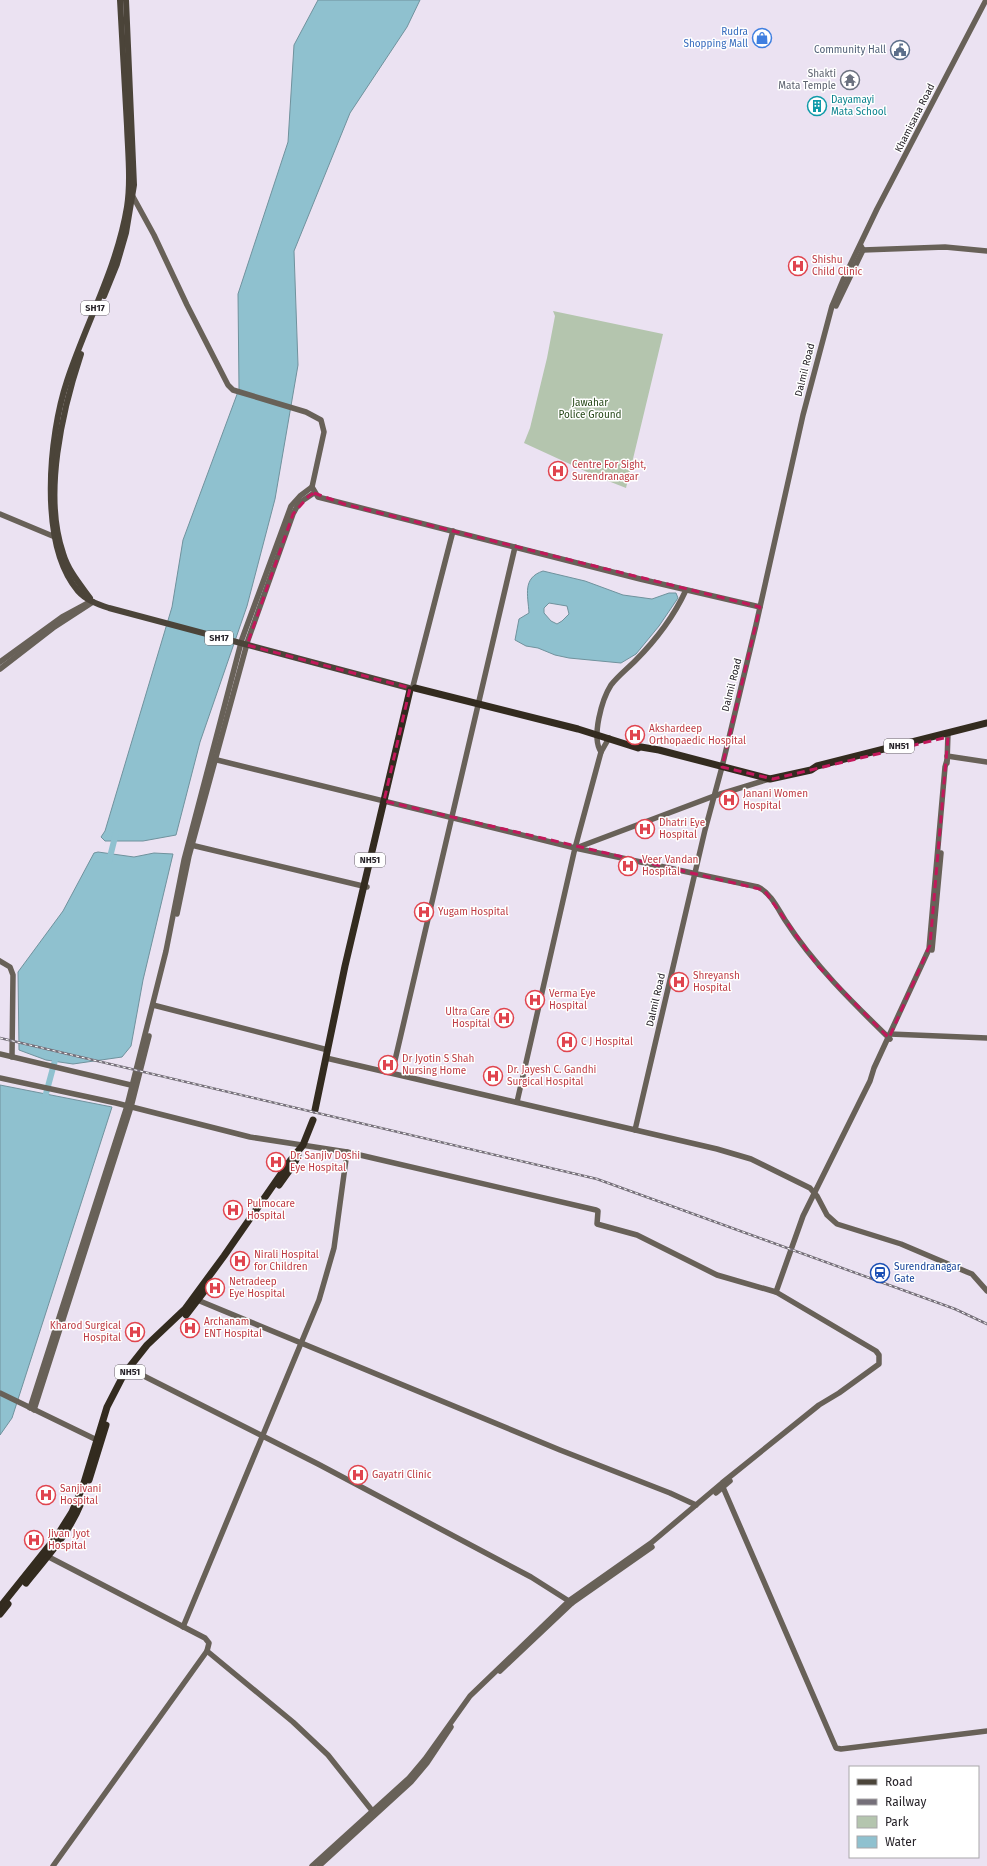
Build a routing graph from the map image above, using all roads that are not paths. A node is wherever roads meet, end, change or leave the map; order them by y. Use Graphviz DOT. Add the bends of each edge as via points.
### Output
graph roads {
  1 [pos="120,0"];
  2 [pos="126,0"];
  3 [pos="986,0"];
  4 [pos="129,189"];
  5 [pos="133,196"];
  6 [pos="862,248"];
  7 [pos="987,251"];
  8 [pos="831,315"];
  9 [pos="313,490"];
  10 [pos="0,514"];
  11 [pos="453,531"];
  12 [pos="54,537"];
  13 [pos="515,547"];
  14 [pos="686,590"];
  15 [pos="93,602"];
  16 [pos="760,607"];
  17 [pos="0,662"];
  18 [pos="0,669"];
  19 [pos="412,689"];
  20 [pos="479,705"];
  21 [pos="987,723"];
  22 [pos="987,727"];
  23 [pos="596,734"];
  24 [pos="948,735"];
  25 [pos="609,738"];
  26 [pos="601,752"];
  27 [pos="947,758"];
  28 [pos="214,759"];
  29 [pos="987,762"];
  30 [pos="719,766"];
  31 [pos="770,779"];
  32 [pos="714,796"];
  33 [pos="386,802"];
  34 [pos="452,818"];
  35 [pos="191,845"];
  36 [pos="575,848"];
  37 [pos="694,874"];
  38 [pos="366,887"];
  39 [pos="0,961"];
  40 [pos="154,1005"];
  41 [pos="890,1036"];
  42 [pos="987,1038"];
  43 [pos="328,1050"];
  44 [pos="0,1054"];
  45 [pos="12,1058"];
  46 [pos="326,1058"];
  47 [pos="392,1073"];
  48 [pos="0,1078"];
  49 [pos="135,1086"];
  50 [pos="516,1102"];
  51 [pos="129,1107"];
  52 [pos="315,1110"];
  53 [pos="312,1120"];
  54 [pos="635,1130"];
  55 [pos="304,1145"];
  56 [pos="347,1152"];
  57 [pos="987,1291"];
  58 [pos="776,1292"];
  59 [pos="195,1300"];
  60 [pos="302,1342"];
  61 [pos="130,1369"];
  62 [pos="0,1393"];
  63 [pos="32,1409"];
  64 [pos="262,1434"];
  65 [pos="99,1441"];
  66 [pos="722,1485"];
  67 [pos="696,1505"];
  68 [pos="45,1555"];
  69 [pos="571,1601"];
  70 [pos="0,1607"];
  71 [pos="0,1614"];
  72 [pos="183,1627"];
  73 [pos="207,1651"];
  74 [pos="987,1730"];
  75 [pos="374,1813"];
  76 [pos="53,1866"];
  77 [pos="312,1866"];
  78 [pos="319,1866"];
  1 -- 4 [label="main road, SH17"];
  2 -- 5 [label="main road, SH17"];
  3 -- 6 [label="street, Khamisana Road" via="876,212"];
  4 -- 5 [label="street"];
  4 -- 12 [label="main road, SH17" via="120,241 66,382 59,407 51,484"];
  5 -- 9 [label="street" via="223,376 233,390 321,420 324,425 323,438"];
  5 -- 15 [label="main road, SH17" via="117,264 84,346 71,384 60,430 55,489 56,520 62,553 72,574"];
  6 -- 7 [label="street" via="945,247"];
  6 -- 8 [label="street, Khamisana Road" via="842,280"];
  8 -- 16 [label="street, Dalmil Road" via="822,339 804,411"];
  9 -- 11 [label="street" via="318,497"];
  9 -- 28 [label="street" via="299,503 293,514 248,640"];
  10 -- 12 [label="street"];
  11 -- 13 [label="street"];
  11 -- 19 [label="street"];
  12 -- 15 [label="main road, SH17" via="63,566 70,578 78,591"];
  13 -- 14 [label="street"];
  13 -- 20 [label="street"];
  14 -- 16 [label="street"];
  14 -- 23 [label="street" via="668,621 635,662 610,687"];
  15 -- 17 [label="street" via="84,604 62,617"];
  15 -- 18 [label="street" via="53,628"];
  15 -- 19 [label="main road, SH17" via="146,619"];
  16 -- 30 [label="street, Dalmil Road"];
  19 -- 20 [label="highway, NH51"];
  19 -- 33 [label="highway, NH51"];
  20 -- 23 [label="highway, NH51" via="577,732"];
  20 -- 34 [label="street"];
  21 -- 24 [label="highway, NH51"];
  22 -- 24 [label="highway, NH51"];
  23 -- 25 [label="highway, NH51"];
  23 -- 26 [label="street"];
  24 -- 27 [label="street"];
  24 -- 31 [label="highway, NH51" via="817,770"];
  25 -- 26 [label="street"];
  25 -- 30 [label="highway, NH51"];
  26 -- 36 [label="street"];
  27 -- 29 [label="street"];
  27 -- 41 [label="street" via="934,943 930,957"];
  28 -- 33 [label="street"];
  28 -- 35 [label="street"];
  30 -- 31 [label="highway, NH51"];
  30 -- 32 [label="street, Dalmil Road"];
  31 -- 32 [label="street"];
  32 -- 36 [label="street"];
  32 -- 37 [label="street, Dalmil Road"];
  33 -- 34 [label="street"];
  33 -- 38 [label="highway, NH51"];
  34 -- 36 [label="street"];
  34 -- 47 [label="street"];
  35 -- 38 [label="street"];
  35 -- 40 [label="street"];
  36 -- 37 [label="street"];
  36 -- 50 [label="street"];
  37 -- 41 [label="street" via="764,890 818,966"];
  37 -- 54 [label="street, Dalmil Road"];
  38 -- 43 [label="highway, NH51"];
  39 -- 45 [label="street" via="10,966 13,975"];
  40 -- 43 [label="street"];
  40 -- 49 [label="street"];
  41 -- 42 [label="street"];
  41 -- 58 [label="street" via="803,1216"];
  43 -- 46 [label="highway, NH51"];
  44 -- 45 [label="street"];
  45 -- 49 [label="street"];
  46 -- 47 [label="street"];
  46 -- 52 [label="highway, NH51"];
  47 -- 50 [label="street"];
  48 -- 51 [label="street"];
  49 -- 51 [label="street"];
  50 -- 54 [label="street"];
  51 -- 55 [label="street" via="250,1137"];
  51 -- 63 [label="street"];
  53 -- 55 [label="highway, NH51"];
  54 -- 57 [label="street" via="722,1150 756,1161 810,1188 827,1215 837,1224 901,1244 972,1274"];
  55 -- 56 [label="street"];
  55 -- 59 [label="highway, NH51" via="294,1164"];
  56 -- 58 [label="street" via="596,1210 597,1224 636,1234 717,1275"];
  56 -- 60 [label="street" via="334,1248"];
  58 -- 66 [label="street" via="876,1351 880,1359 877,1367 824,1403 822,1408"];
  59 -- 60 [label="street"];
  59 -- 61 [label="highway, NH51" via="190,1311"];
  60 -- 64 [label="street"];
  60 -- 67 [label="street"];
  61 -- 64 [label="street"];
  61 -- 65 [label="highway, NH51" via="114,1399"];
  62 -- 63 [label="street"];
  63 -- 65 [label="street"];
  64 -- 69 [label="street" via="465,1541"];
  64 -- 72 [label="street"];
  65 -- 68 [label="highway, NH51" via="86,1490 74,1519"];
  66 -- 67 [label="street"];
  66 -- 69 [label="street" via="658,1542"];
  66 -- 74 [label="street" via="836,1748"];
  67 -- 69 [label="street" via="651,1544"];
  68 -- 70 [label="highway, NH51"];
  68 -- 71 [label="highway, NH51"];
  68 -- 72 [label="street"];
  69 -- 75 [label="street" via="482,1683 425,1759"];
  72 -- 73 [label="street" via="208,1640"];
  73 -- 75 [label="street" via="293,1722 328,1755"];
  73 -- 76 [label="street"];
  75 -- 77 [label="street"];
  75 -- 78 [label="street"];
}
